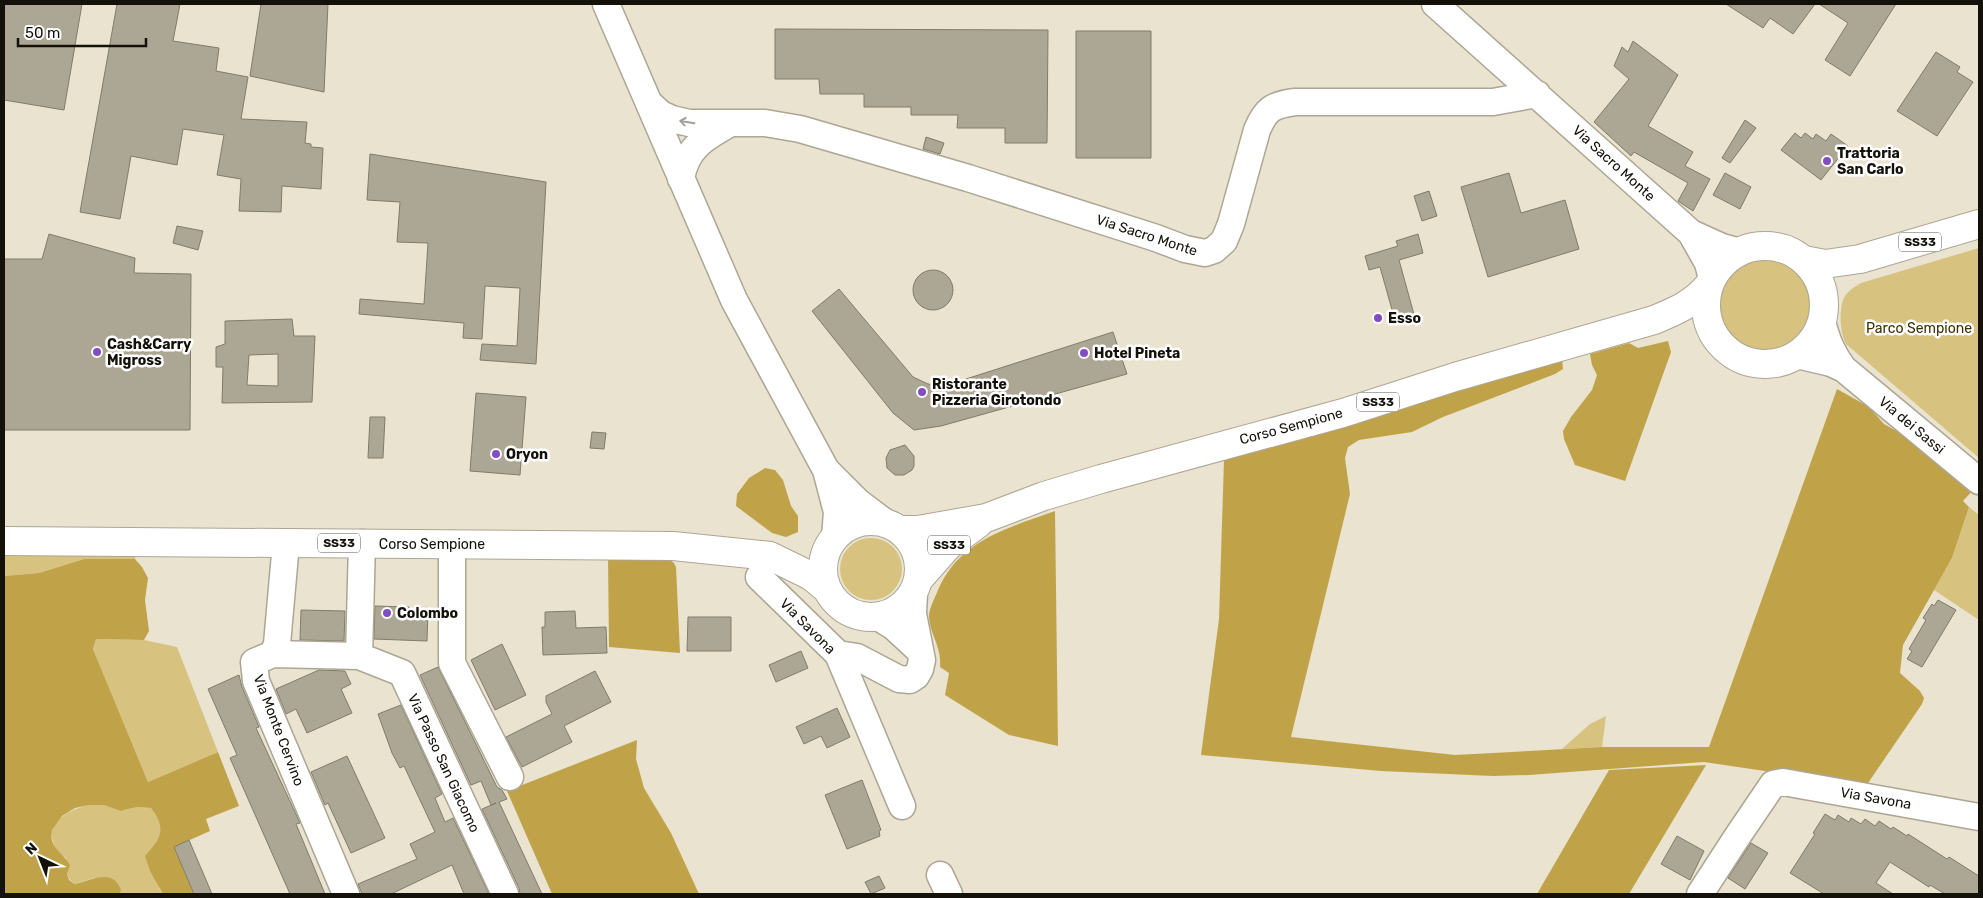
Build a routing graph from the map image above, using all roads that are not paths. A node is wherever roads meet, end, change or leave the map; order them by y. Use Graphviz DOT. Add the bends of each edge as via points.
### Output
graph roads {
  1 [pos="606,4"];
  2 [pos="1435,4"];
  3 [pos="1536,94"];
  4 [pos="649,103"];
  5 [pos="729,124"];
  6 [pos="681,179"];
  7 [pos="1979,224"];
  8 [pos="1691,233"];
  9 [pos="1740,252"];
  10 [pos="1860,259"];
  11 [pos="1804,260"];
  12 [pos="1711,282"];
  13 [pos="1823,310"];
  14 [pos="1654,320"];
  15 [pos="1712,332"];
  16 [pos="1797,355"];
  17 [pos="1844,369"];
  18 [pos="826,470"];
  19 [pos="1979,481"];
  20 [pos="986,518"];
  21 [pos="893,526"];
  22 [pos="4,541"];
  23 [pos="833,541"];
  24 [pos="286,543"];
  25 [pos="362,543"];
  26 [pos="452,544"];
  27 [pos="764,566"];
  28 [pos="916,586"];
  29 [pos="828,590"];
  30 [pos="878,616"];
  31 [pos="920,651"];
  32 [pos="274,654"];
  33 [pos="838,654"];
  34 [pos="359,656"];
  35 [pos="510,777"];
  36 [pos="902,806"];
  37 [pos="1979,817"];
  38 [pos="346,894"];
  39 [pos="505,894"];
  40 [pos="1700,894"];
  1 -- 4 [label="street"];
  2 -- 3 [label="street, Via Sacro Monte"];
  3 -- 5 [label="street, Via Sacro Monte" via="1493,102 1295,102 1272,107 1257,130 1232,224 1224,241 1205,253 800,129 765,123"];
  3 -- 8 [label="street, Via Sacro Monte"];
  5 -- 4 [label="street, Via Sacro Monte, one-way" via="672,119"];
  4 -- 6 [label="street"];
  5 -- 6 [label="street, Via Sacro Monte" via="689,153"];
  6 -- 18 [label="street" via="734,300"];
  7 -- 10 [label="main road, SS33"];
  8 -- 9 [label="street, Via Sacro Monte"];
  8 -- 12 [label="street, Via Sacro Monte" via="1708,263"];
  9 -- 11 [label="main road, SS33" via="1762,246 1784,249"];
  9 -- 12 [label="main road, SS33" via="1724,263"];
  10 -- 11 [label="main road, SS33" via="1825,264"];
  10 -- 13 [label="main road, SS33" via="1837,281"];
  11 -- 13 [label="main road, SS33" via="1818,278"];
  12 -- 14 [label="main road, SS33" via="1698,298"];
  12 -- 15 [label="main road, SS33" via="1706,309"];
  13 -- 16 [label="main road, SS33" via="1812,341"];
  13 -- 17 [label="street, Via dei Sassi" via="1827,340"];
  14 -- 15 [label="main road, SS33" via="1673,320"];
  14 -- 20 [label="main road, Corso Sempione / SS33" via="1343,413 1101,479"];
  15 -- 16 [label="main road, SS33" via="1728,352 1750,363 1774,364"];
  16 -- 17 [label="street, Via dei Sassi"];
  17 -- 19 [label="street, Via dei Sassi"];
  18 -- 21 [label="street" via="858,502"];
  18 -- 23 [label="street" via="837,512"];
  20 -- 21 [label="main road, Corso Sempione / SS33" via="934,528"];
  20 -- 28 [label="main road, Corso Sempione / SS33" via="948,546"];
  21 -- 23 [label="main road" via="871,521 856,523"];
  21 -- 28 [label="main road" via="910,540 917,552 920,566"];
  22 -- 24 [label="main road, Corso Sempione / SS33"];
  23 -- 27 [label="main road, Corso Sempione / SS33"];
  23 -- 29 [label="main road" via="823,567"];
  24 -- 25 [label="main road, Corso Sempione / SS33"];
  24 -- 32 [label="street, Via Monte Cervino"];
  25 -- 26 [label="main road, Corso Sempione / SS33"];
  25 -- 34 [label="street"];
  26 -- 27 [label="main road, Corso Sempione / SS33" via="673,546 730,550"];
  26 -- 35 [label="street" via="452,663"];
  27 -- 29 [label="main road, Corso Sempione / SS33" via="811,576"];
  27 -- 33 [label="street, Via Savona"];
  28 -- 30 [label="main road" via="906,603 895,611"];
  28 -- 31 [label="street" via="913,614"];
  29 -- 30 [label="main road" via="845,610 857,615"];
  30 -- 31 [label="street"];
  31 -- 33 [label="street" via="920,669 910,680 899,679 857,657"];
  32 -- 34 [label="street, Via Passo San Giacomo"];
  32 -- 38 [label="street, Via Monte Cervino" via="254,662 256,681"];
  33 -- 36 [label="street, Via Savona"];
  34 -- 39 [label="street, Via Passo San Giacomo" via="402,673"];
  37 -- 40 [label="street, Via Savona" via="1783,782 1773,784"];
}
